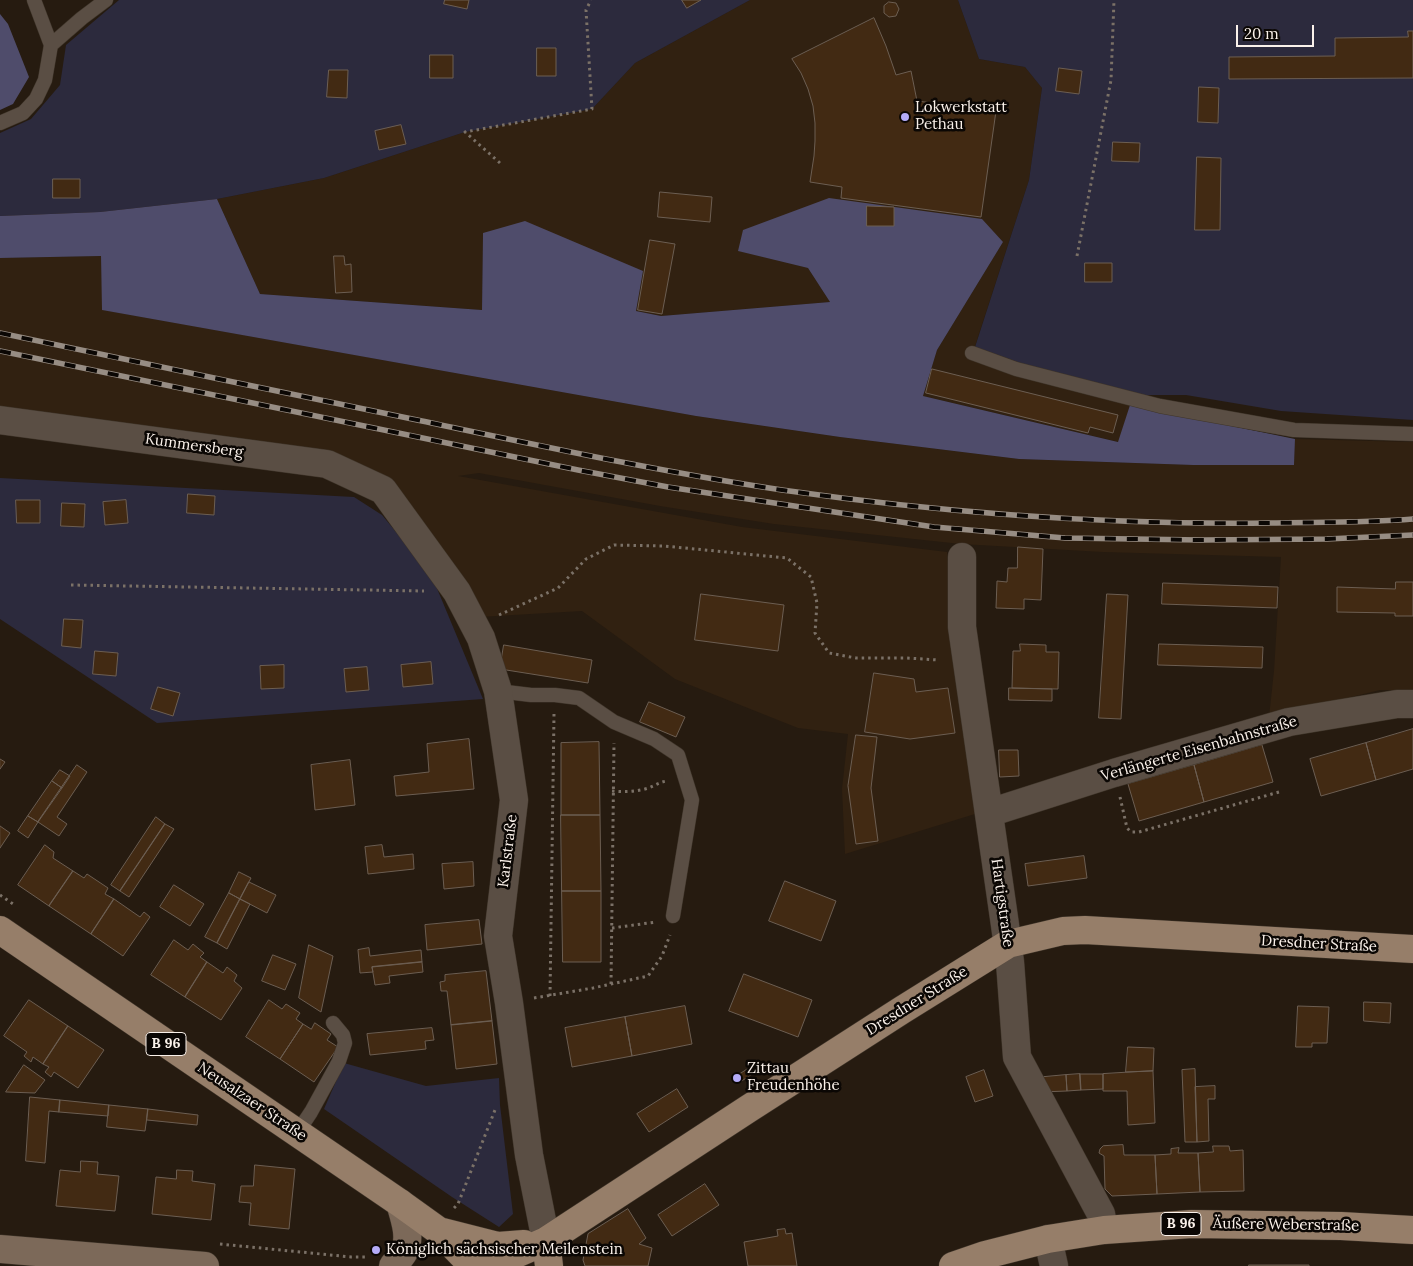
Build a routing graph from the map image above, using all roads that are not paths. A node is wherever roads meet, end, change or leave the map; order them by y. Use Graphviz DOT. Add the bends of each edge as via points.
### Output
graph roads {
  1 [pos="34,0"];
  2 [pos="106,0"];
  3 [pos="52,45"];
  4 [pos="0,123"];
  5 [pos="972,353"];
  6 [pos="0,420"];
  7 [pos="1413,434"];
  8 [pos="383,490"];
  9 [pos="962,557"];
  10 [pos="498,691"];
  11 [pos="1413,704"];
  12 [pos="989,814"];
  13 [pos="673,916"];
  14 [pos="0,930"];
  15 [pos="1008,944"];
  16 [pos="1413,949"];
  17 [pos="333,1023"];
  18 [pos="297,1133"];
  19 [pos="400,1203"];
  20 [pos="1104,1230"];
  21 [pos="1413,1230"];
  22 [pos="439,1231"];
  23 [pos="1048,1240"];
  24 [pos="0,1249"];
  25 [pos="547,1253"];
  26 [pos="205,1266"];
  27 [pos="393,1266"];
  28 [pos="473,1266"];
  29 [pos="479,1266"];
  30 [pos="953,1266"];
  31 [pos="1054,1266"];
  1 -- 3 [label="lane"];
  2 -- 3 [label="lane"];
  3 -- 4 [label="lane" via="45,80 36,99 23,113"];
  5 -- 7 [label="lane" via="1016,369 1160,406 1294,430"];
  6 -- 8 [label="street, Kummersberg" via="327,464"];
  8 -- 10 [label="street, Karlstraße" via="457,592 481,638"];
  9 -- 12 [label="street, Hartigstraße" via="962,627"];
  10 -- 13 [label="lane" via="578,698 614,722 654,738 678,755 692,800"];
  10 -- 25 [label="street, Karlstraße" via="514,800 498,936 529,1156"];
  11 -- 12 [label="street, Verlängerte Eisenbahnstraße" via="1289,722 1114,772"];
  12 -- 15 [label="street, Hartigstraße"];
  14 -- 18 [label="main road, Neusalzaer Straße / B 96"];
  15 -- 16 [label="main road, Dresdner Straße" via="1063,931 1085,930"];
  15 -- 20 [label="street, Hartigstraße" via="1016,1057 1101,1214"];
  15 -- 25 [label="main road, Dresdner Straße" via="748,1108"];
  17 -- 18 [label="lane" via="344,1035 345,1043 339,1061"];
  18 -- 19 [label="main road, Neusalzaer Straße / B 96"];
  19 -- 22 [label="main road, Neusalzaer Straße / B 96"];
  19 -- 27 [label="main road" via="407,1242 402,1256"];
  20 -- 21 [label="main road, Äußere Weberstraße / B 96" via="1192,1224"];
  20 -- 23 [label="main road, Äußere Weberstraße / B 96"];
  22 -- 25 [label="main road" via="498,1246 523,1245"];
  22 -- 28 [label="main road, Neusalzaer Straße / B 96"];
  23 -- 30 [label="main road, Äußere Weberstraße / B 96"];
  23 -- 31 [label="street"];
  24 -- 26 [label="main road"];
  25 -- 29 [label="main road, Dresdner Straße" via="516,1254"];
}
